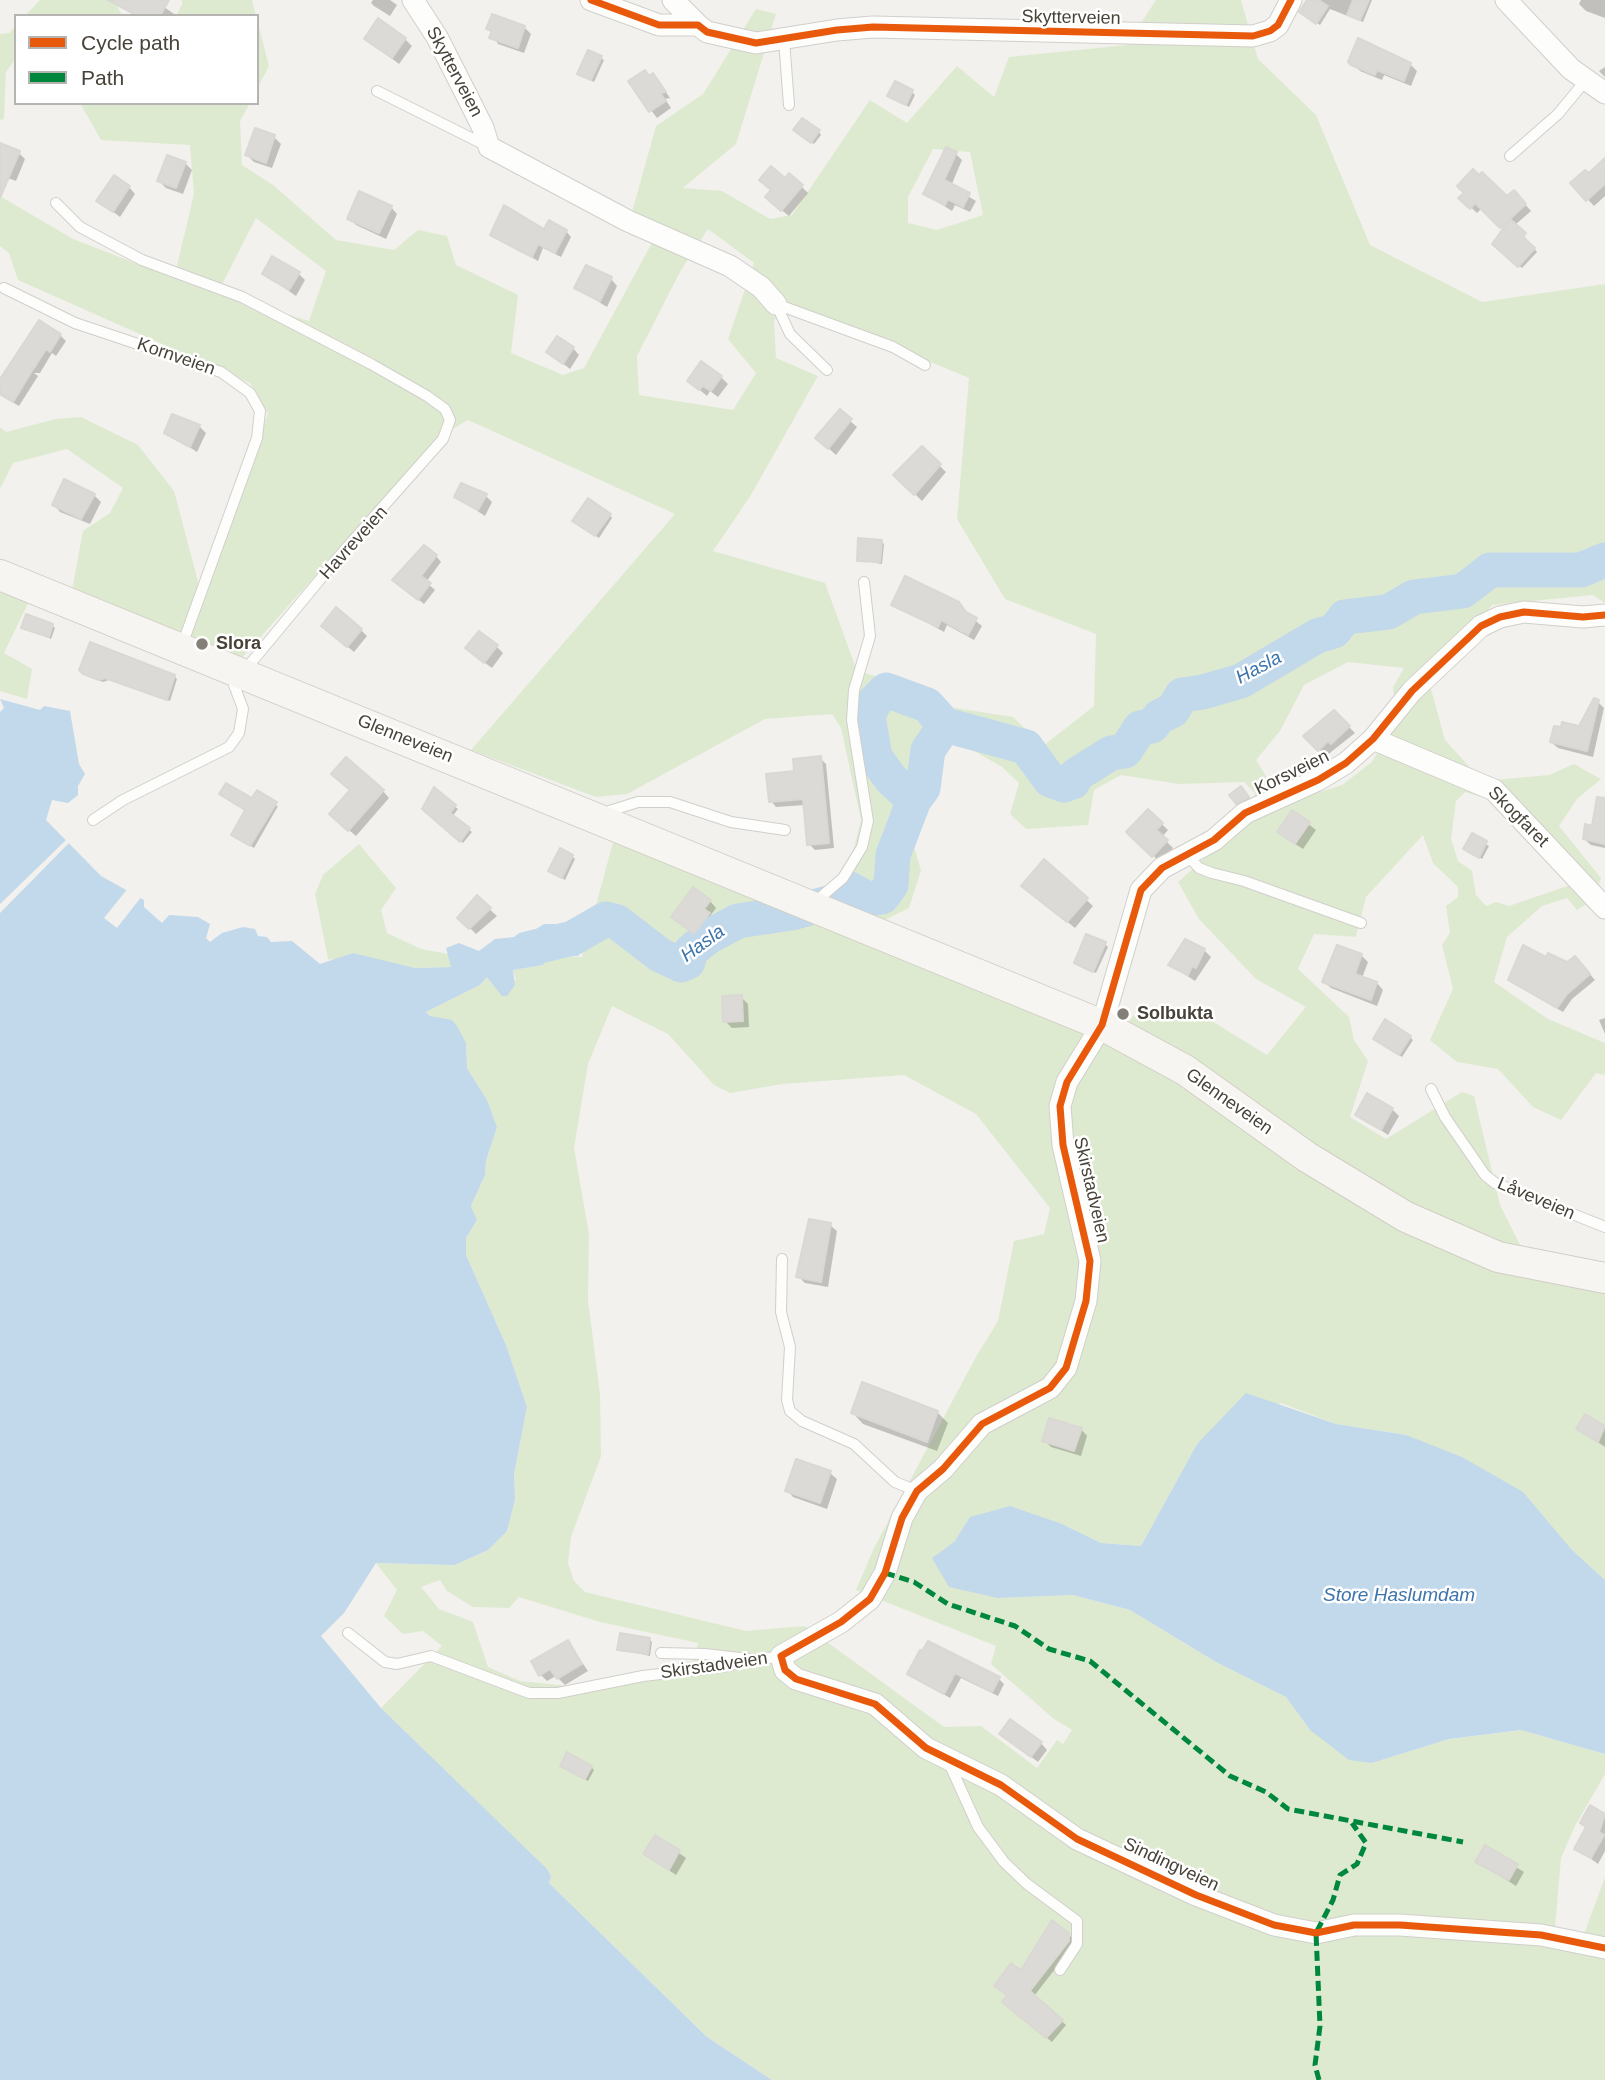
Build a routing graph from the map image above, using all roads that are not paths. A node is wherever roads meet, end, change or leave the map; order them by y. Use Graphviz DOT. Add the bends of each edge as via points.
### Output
graph roads {
  1 [pos="413,0"];
  2 [pos="591,0"];
  3 [pos="673,0"];
  4 [pos="1291,0"];
  5 [pos="1506,0"];
  6 [pos="698,25"];
  7 [pos="783,40"];
  8 [pos="1586,80"];
  9 [pos="377,91"];
  10 [pos="1605,93"];
  11 [pos="789,104"];
  12 [pos="489,147"];
  13 [pos="1510,156"];
  14 [pos="56,203"];
  15 [pos="4,288"];
  16 [pos="776,304"];
  17 [pos="925,365"];
  18 [pos="827,370"];
  19 [pos="0,575"];
  20 [pos="864,582"];
  21 [pos="1605,615"];
  22 [pos="181,648"];
  23 [pos="239,671"];
  24 [pos="1373,739"];
  25 [pos="93,820"];
  26 [pos="604,820"];
  27 [pos="785,830"];
  28 [pos="1189,857"];
  29 [pos="809,905"];
  30 [pos="1605,908"];
  31 [pos="1360,923"];
  32 [pos="1102,1025"];
  33 [pos="1431,1089"];
  34 [pos="1605,1227"];
  35 [pos="782,1259"];
  36 [pos="1605,1278"];
  37 [pos="917,1491"];
  38 [pos="348,1633"];
  39 [pos="661,1653"];
  40 [pos="780,1656"];
  41 [pos="745,1659"];
  42 [pos="947,1761"];
  43 [pos="1605,1948"];
  44 [pos="1060,1970"];
  1 -- 12 [label="street, Skytterveien" via="437,37"];
  2 -- 6 [label="street, Skytterveien" via="659,25"];
  3 -- 6 [label="street"];
  4 -- 7 [label="street, Skytterveien" via="1278,25 1253,36 873,27"];
  5 -- 8 [label="street"];
  6 -- 7 [label="street, Skytterveien" via="739,41"];
  7 -- 11 [label="lane"];
  8 -- 10 [label="street"];
  8 -- 13 [label="lane" via="1558,114"];
  9 -- 12 [label="lane, Skytterveien"];
  12 -- 16 [label="street, Skytterveien" via="628,221 730,266 761,287"];
  14 -- 23 [label="lane, Havreveien" via="99,238 320,335 445,409 450,421 443,439 250,664"];
  15 -- 22 [label="lane, Kornveien" via="75,323 221,372 250,393 260,411 257,438"];
  16 -- 17 [label="lane" via="893,347"];
  16 -- 18 [label="lane, Skytterveien" via="790,334"];
  19 -- 22 [label="main road, Glenneveien"];
  20 -- 29 [label="lane" via="870,636 854,690 852,720 868,821 862,847 843,878"];
  21 -- 24 [label="street, Korsveien" via="1524,612 1489,622 1469,635 1412,691"];
  22 -- 23 [label="main road, Glenneveien"];
  23 -- 25 [label="lane" via="230,674 243,709 239,733 229,747"];
  23 -- 26 [label="main road, Glenneveien"];
  24 -- 28 [label="street, Korsveien" via="1318,780 1245,813"];
  24 -- 30 [label="street, Skogfaret" via="1494,790"];
  26 -- 27 [label="lane" via="606,812 638,802 670,802 731,822"];
  26 -- 29 [label="main road, Glenneveien"];
  28 -- 31 [label="lane" via="1199,868"];
  28 -- 32 [label="street, Korsveien" via="1162,869 1141,890"];
  29 -- 32 [label="main road, Glenneveien"];
  32 -- 36 [label="main road, Glenneveien" via="1185,1070 1307,1157 1406,1217 1498,1257"];
  32 -- 37 [label="street, Skirstadveien" via="1066,1082 1060,1106 1063,1145 1090,1261 1086,1301 1070,1359 1050,1388 982,1424"];
  33 -- 34 [label="lane, Låveveien" via="1445,1117 1495,1183"];
  35 -- 37 [label="lane" via="781,1312 790,1348 790,1411 854,1444 895,1482"];
  37 -- 40 [label="street, Skirstadveien" via="902,1518 874,1595 841,1622"];
  38 -- 41 [label="lane, Skirstadveien" via="386,1662 431,1656 529,1693 558,1693 643,1676 729,1666"];
  39 -- 41 [label="lane"];
  40 -- 41 [label="lane, Skirstadveien"];
  40 -- 42 [label="street, Sindingveien" via="785,1670 796,1679 866,1699"];
  42 -- 43 [label="street, Sindingveien" via="1001,1785 1097,1849 1275,1925 1316,1933 1354,1925 1400,1925 1541,1935"];
  42 -- 44 [label="lane" via="978,1827 1004,1862 1077,1921 1077,1944"];
}
